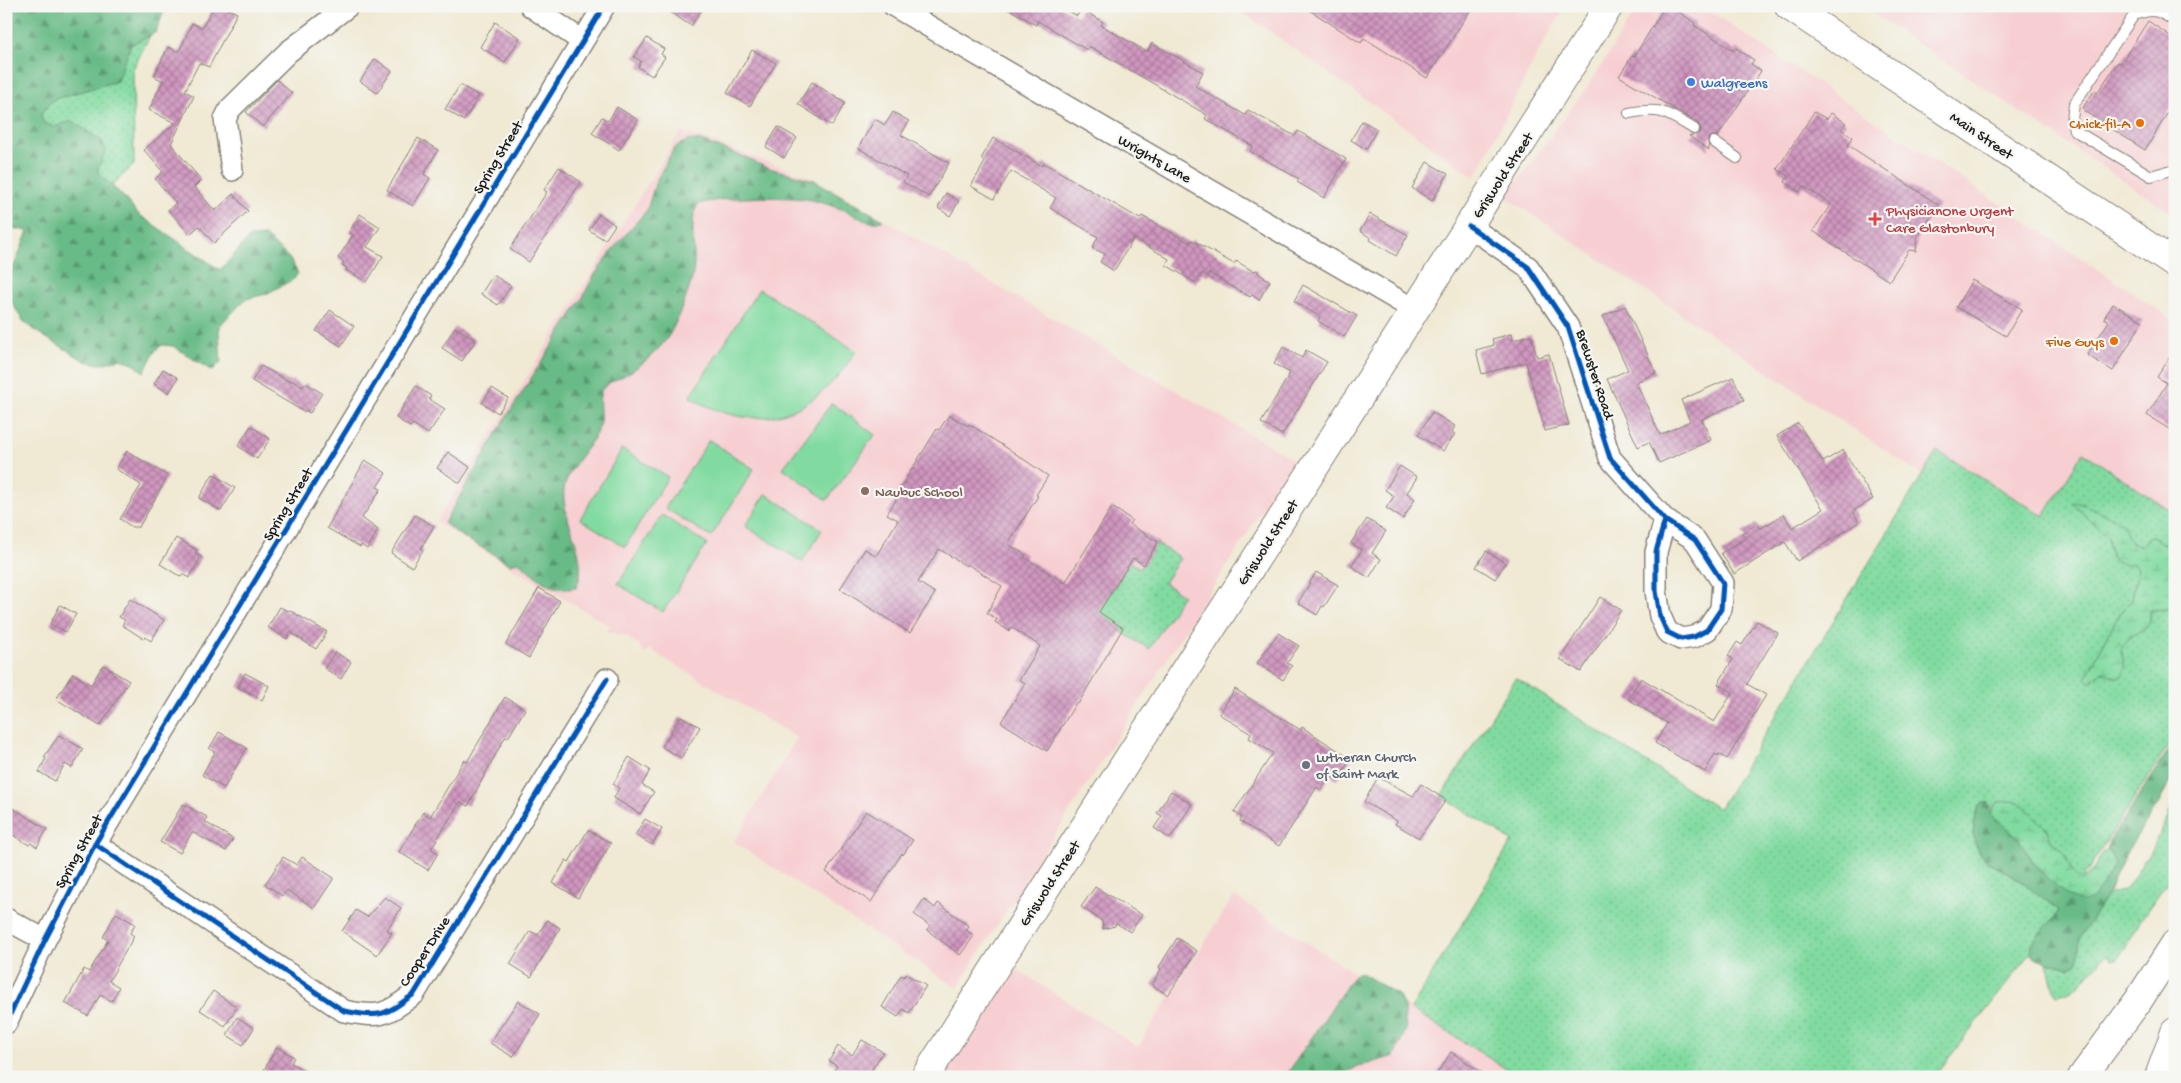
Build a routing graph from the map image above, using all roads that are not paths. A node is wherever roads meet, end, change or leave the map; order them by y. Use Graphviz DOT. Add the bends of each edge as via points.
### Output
graph roads {
  1 [pos="348,6"];
  2 [pos="531,6"];
  3 [pos="604,6"];
  4 [pos="894,6"];
  5 [pos="1609,6"];
  6 [pos="1789,6"];
  7 [pos="2175,21"];
  8 [pos="582,41"];
  9 [pos="1629,113"];
  10 [pos="1694,129"];
  11 [pos="1714,142"];
  12 [pos="1737,158"];
  13 [pos="232,170"];
  14 [pos="2168,171"];
  15 [pos="1469,226"];
  16 [pos="2175,264"];
  17 [pos="1415,310"];
  18 [pos="1665,520"];
  19 [pos="607,679"];
  20 [pos="95,844"];
  21 [pos="6,919"];
  22 [pos="46,940"];
  23 [pos="2175,944"];
  24 [pos="6,1023"];
  25 [pos="2175,1032"];
  26 [pos="925,1077"];
  27 [pos="2082,1077"];
  28 [pos="2159,1077"];
  1 -- 13 [label="street" via="278,60 230,109 226,126"];
  2 -- 8 [label="street"];
  3 -- 8 [label="street, Spring Street"];
  4 -- 17 [label="street, Wrights Lane"];
  5 -- 15 [label="main road, Griswold Street"];
  6 -- 16 [label="main road, Main Street"];
  7 -- 14 [label="lane" via="2158,11 2148,10 2134,15 2074,104 2072,119 2074,130 2151,176"];
  8 -- 20 [label="street, Spring Street"];
  9 -- 10 [label="lane" via="1660,110"];
  11 -- 12 [label="lane"];
  15 -- 17 [label="main road, Griswold Street"];
  15 -- 18 [label="street, Brewster Road" via="1528,267 1568,327 1610,458"];
  17 -- 26 [label="main road, Griswold Street"];
  18 -- 18 [label="street, Brewster Road" via="1695,540 1723,583 1721,610 1707,630 1694,637 1680,638 1667,632 1660,616 1656,552"];
  19 -- 20 [label="street, Cooper Drive" via="414,994 392,1010 371,1016 344,1011"];
  20 -- 22 [label="street, Spring Street"];
  21 -- 22 [label="street"];
  22 -- 24 [label="street, Spring Street"];
  23 -- 27 [label="main road"];
  25 -- 28 [label="main road"];
}
